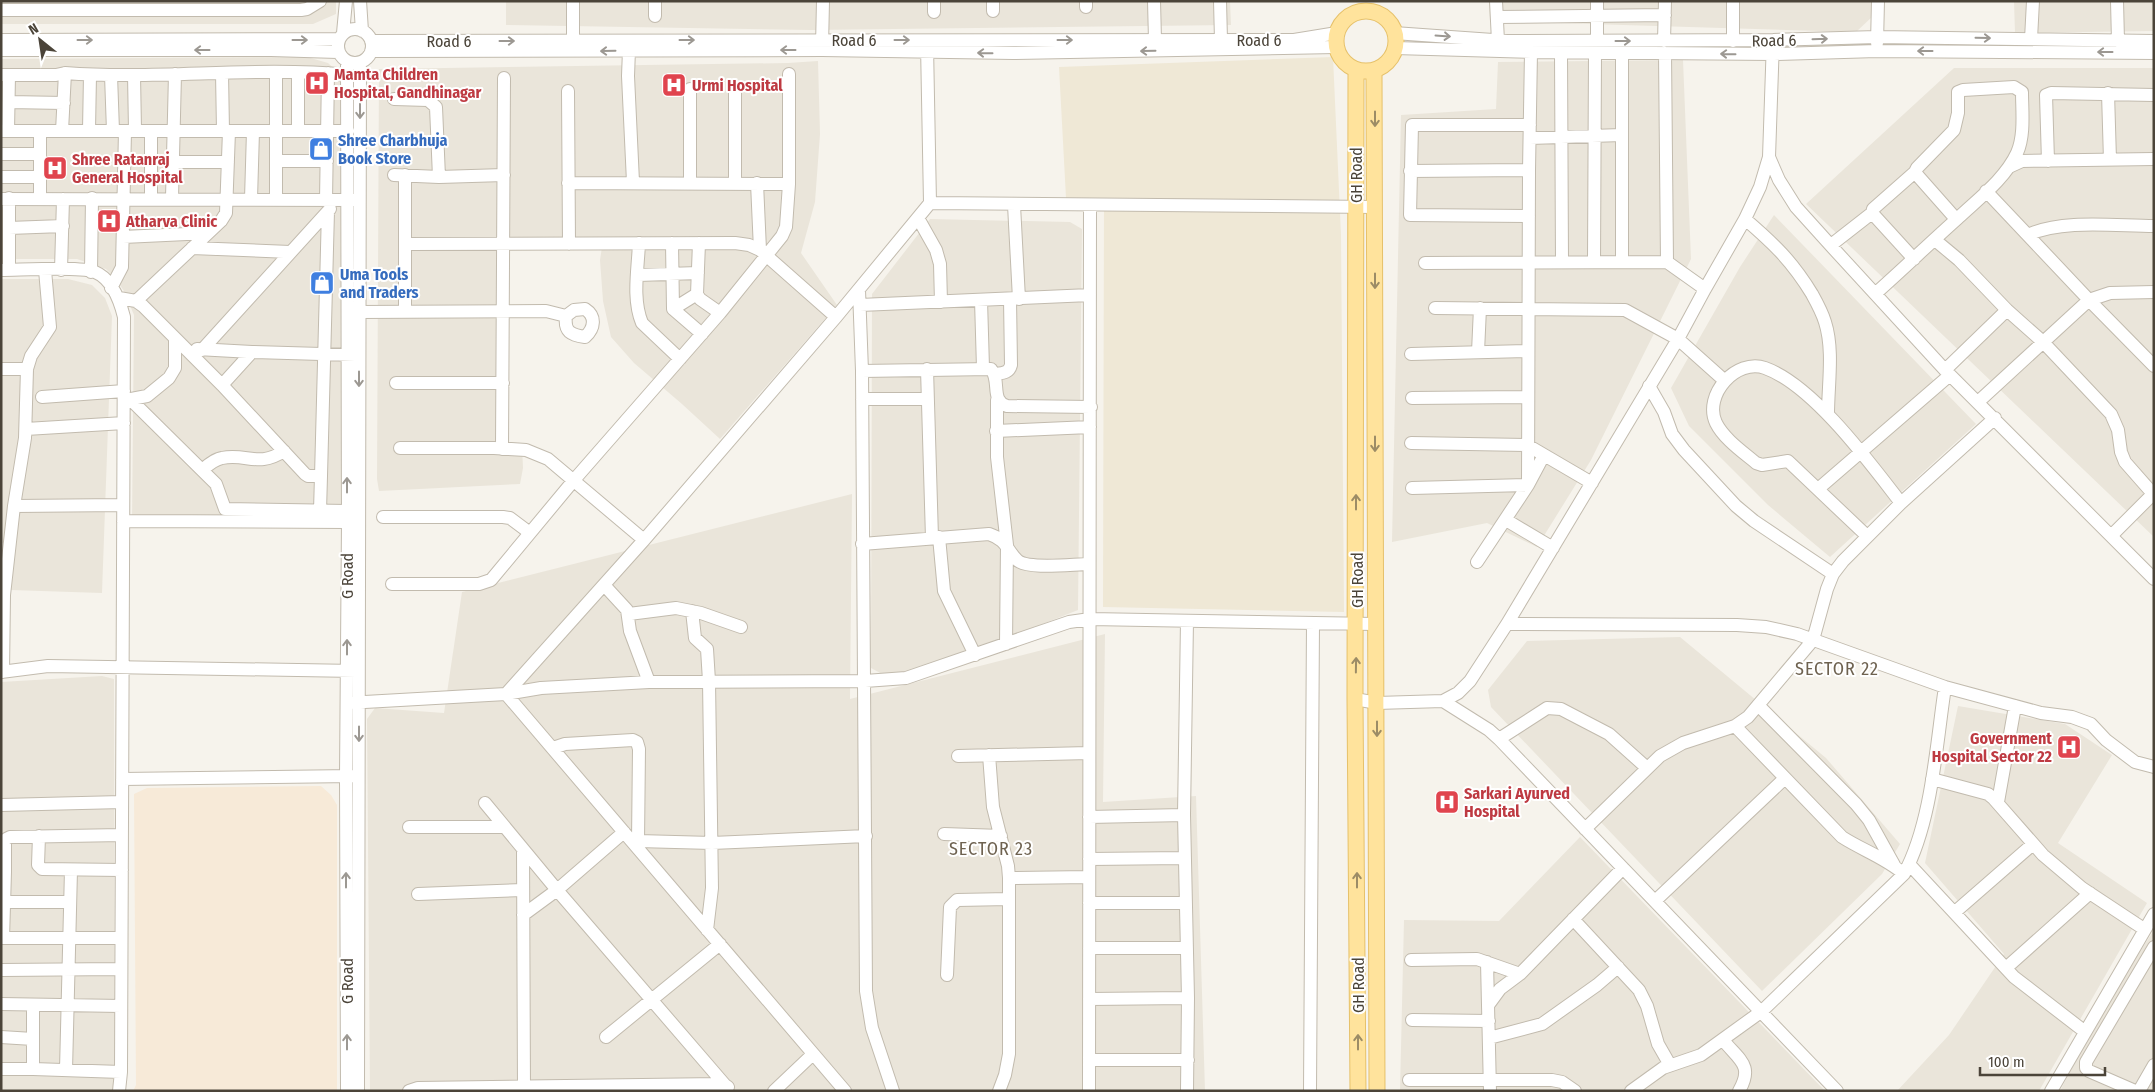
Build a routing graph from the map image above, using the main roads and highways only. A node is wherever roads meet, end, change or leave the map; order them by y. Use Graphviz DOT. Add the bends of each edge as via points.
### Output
graph roads {
  1 [pos="1380,8"];
  2 [pos="1352,9"];
  3 [pos="1356,70"];
  4 [pos="1374,70"];
  5 [pos="1358,1091"];
  6 [pos="1377,1091"];
  1 -- 2 [label="main road" via="1370,12"];
  1 -- 4 [label="main road" via="1394,33 1395,48 1391,58"];
  2 -- 3 [label="main road" via="1340,26 1337,40 1343,61"];
  3 -- 4 [label="main road"];
  5 -- 3 [label="main road, GH Road, one-way"];
  4 -- 6 [label="main road, GH Road, one-way"];
}
